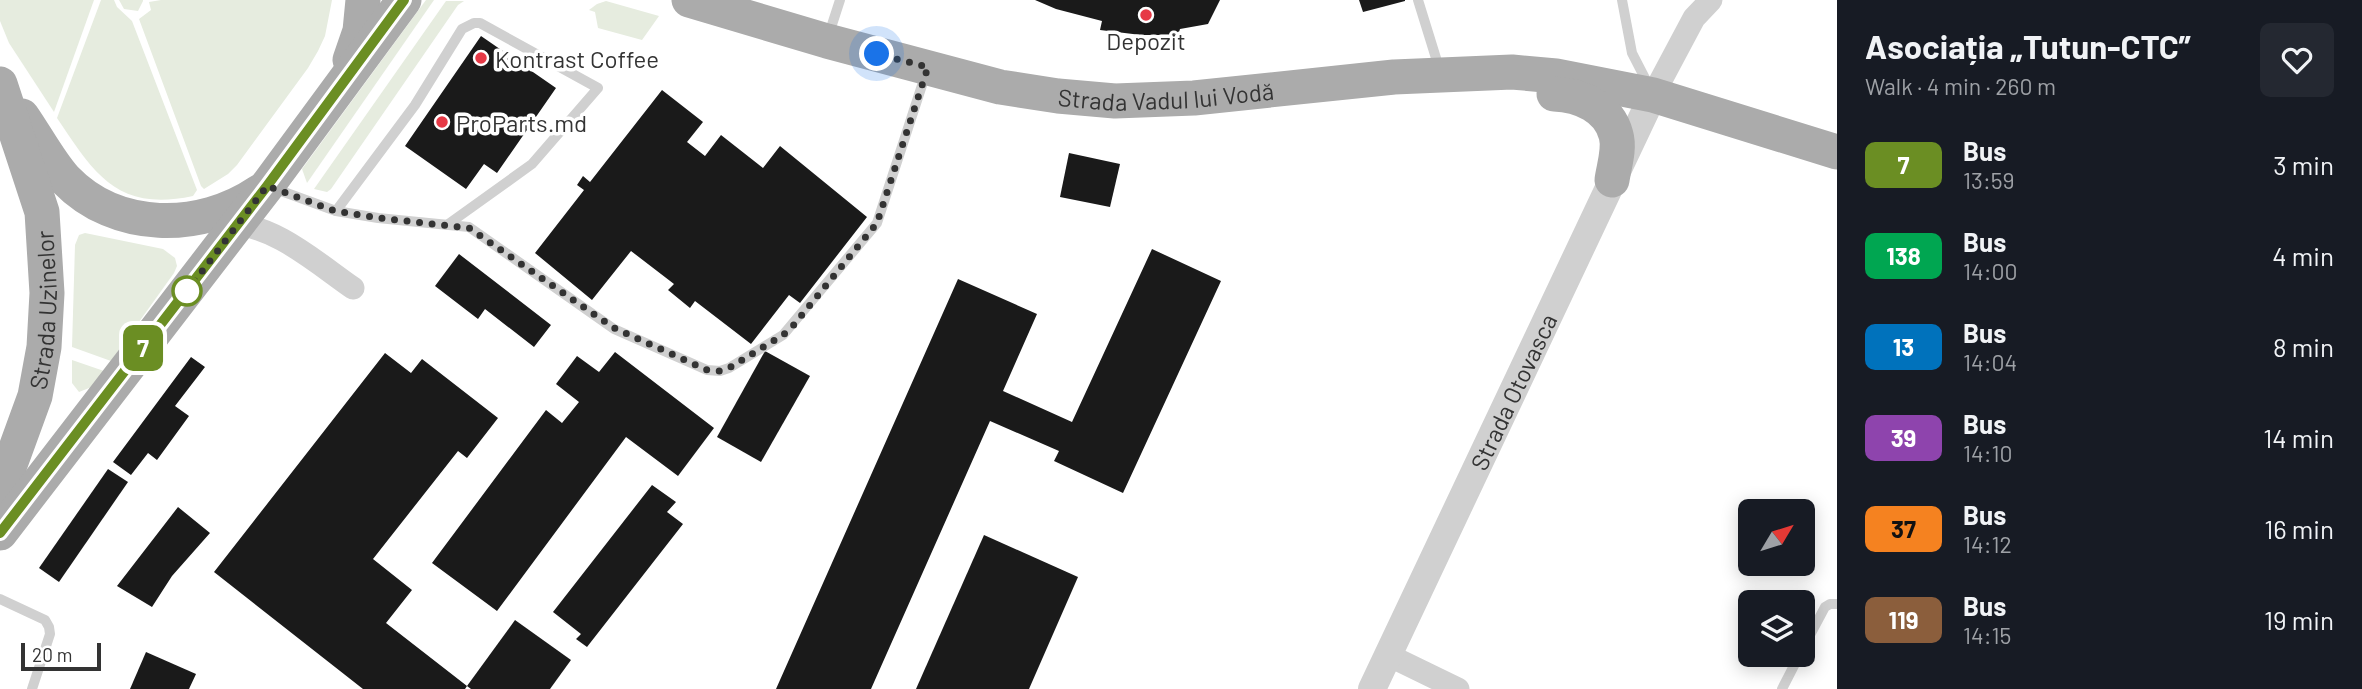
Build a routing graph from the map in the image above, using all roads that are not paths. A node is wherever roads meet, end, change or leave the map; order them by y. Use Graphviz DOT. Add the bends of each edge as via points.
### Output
graph roads {
  1 [pos="363,0"];
  2 [pos="404,0"];
  3 [pos="413,0"];
  4 [pos="689,0"];
  5 [pos="840,0"];
  6 [pos="1418,0"];
  7 [pos="1622,0"];
  8 [pos="1711,0"];
  9 [pos="383,28"];
  10 [pos="827,41"];
  11 [pos="928,67"];
  12 [pos="1441,74"];
  13 [pos="0,84"];
  14 [pos="1264,91"];
  15 [pos="1653,95"];
  16 [pos="333,99"];
  17 [pos="1837,152"];
  18 [pos="1612,180"];
  19 [pos="267,186"];
  20 [pos="335,211"];
  21 [pos="141,219"];
  22 [pos="238,224"];
  23 [pos="447,225"];
  24 [pos="353,288"];
  25 [pos="0,492"];
  26 [pos="0,533"];
  27 [pos="0,599"];
  28 [pos="1837,604"];
  29 [pos="1815,626"];
  30 [pos="1388,655"];
  31 [pos="1793,667"];
  32 [pos="32,689"];
  33 [pos="1372,689"];
  34 [pos="1458,689"];
  35 [pos="1782,689"];
  1 -- 16 [label="main road" via="360,31"];
  2 -- 9 [label="main road"];
  3 -- 9 [label="main road"];
  4 -- 10 [label="main road, Strada Vadul lui Vodă"];
  5 -- 10 [label="lane"];
  6 -- 12 [label="lane"];
  7 -- 15 [label="lane" via="1632,53"];
  8 -- 15 [label="street" via="1694,18"];
  9 -- 16 [label="main road"];
  10 -- 11 [label="main road, Strada Vadul lui Vodă"];
  11 -- 14 [label="main road, Strada Vadul lui Vodă" via="1000,88 1115,102"];
  11 -- 23 [label="lane" via="877,223 792,327 720,371 707,370 614,328 469,228"];
  12 -- 14 [label="main road, Strada Vadul lui Vodă"];
  12 -- 15 [label="main road, Strada Vadul lui Vodă" via="1556,76"];
  13 -- 21 [label="main road" via="65,178 94,201"];
  13 -- 25 [label="main road, Strada Uzinelor" via="41,212 47,293 35,396"];
  14 -- 18 [label="main road" via="1540,93 1579,98 1602,112 1616,134"];
  15 -- 17 [label="main road, Strada Vadul lui Vodă"];
  15 -- 18 [label="street, Strada Otovasca"];
  16 -- 19 [label="main road"];
  18 -- 30 [label="street, Strada Otovasca"];
  19 -- 20 [label="lane"];
  19 -- 21 [label="main road" via="244,202 209,216 175,222"];
  19 -- 22 [label="main road"];
  20 -- 23 [label="lane"];
  20 -- 23 [label="lane" via="415,105 462,29 480,23 598,88 532,164"];
  21 -- 22 [label="street" via="188,225"];
  22 -- 24 [label="street" via="272,233"];
  22 -- 26 [label="main road"];
  27 -- 32 [label="lane" via="45,620 49,627"];
  28 -- 29 [label="lane" via="1825,607"];
  30 -- 33 [label="street, Strada Otovasca"];
  30 -- 34 [label="street"];
  31 -- 35 [label="lane"];
}
